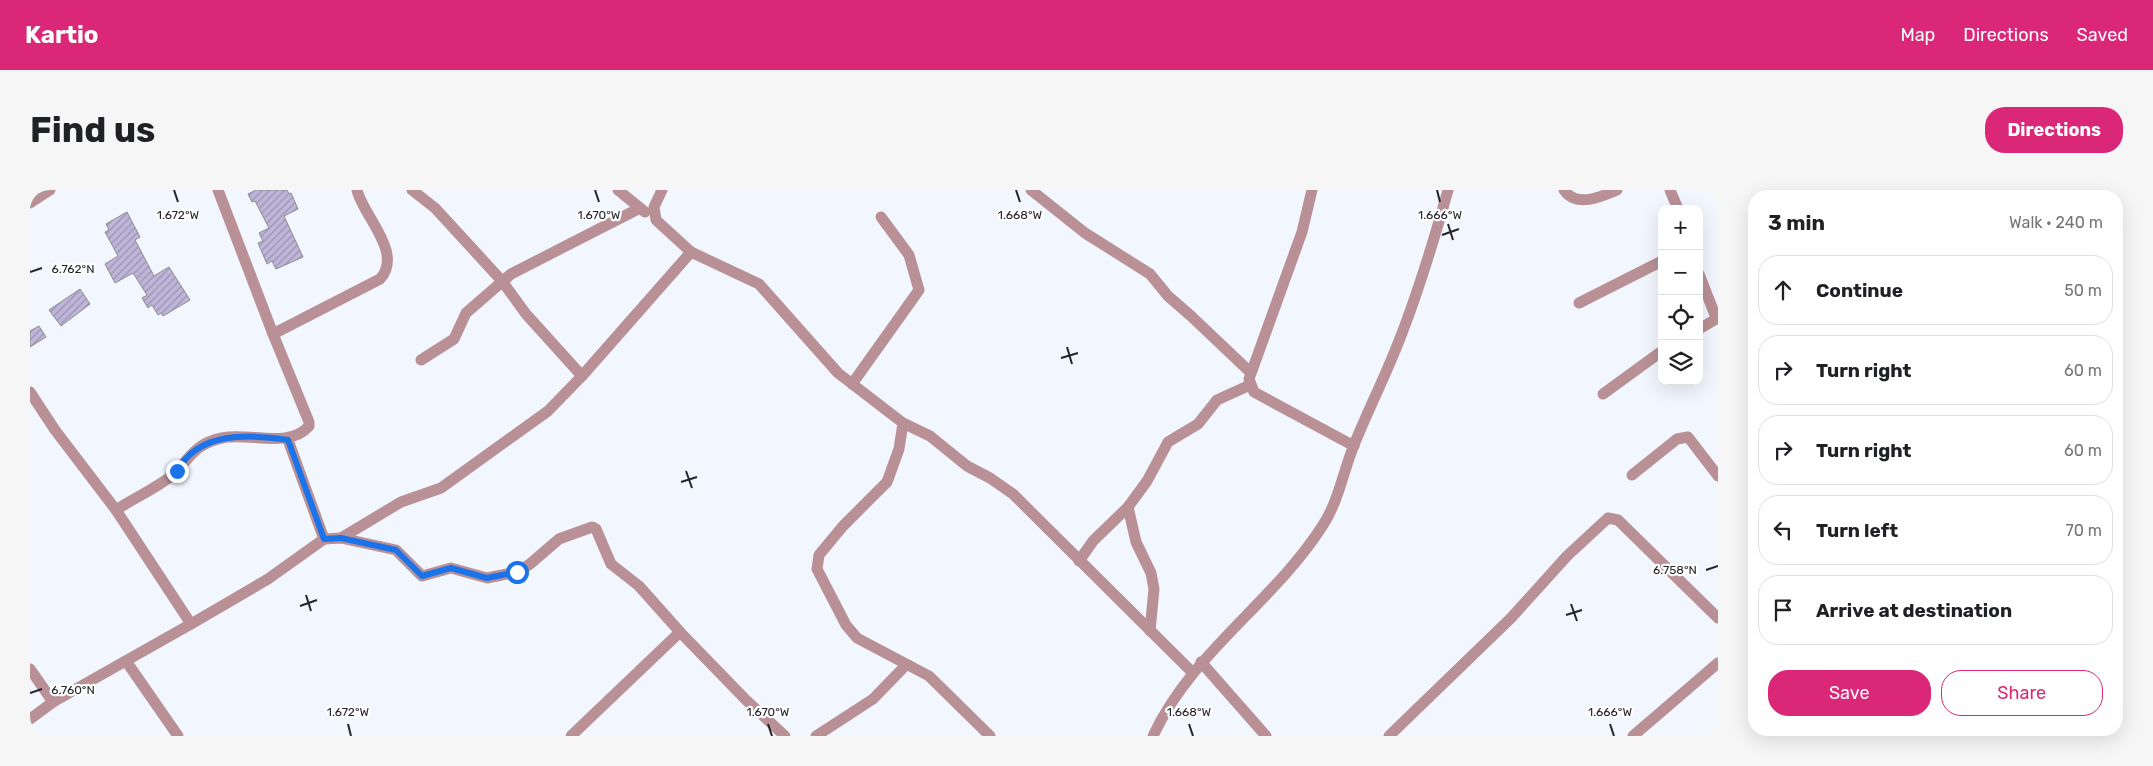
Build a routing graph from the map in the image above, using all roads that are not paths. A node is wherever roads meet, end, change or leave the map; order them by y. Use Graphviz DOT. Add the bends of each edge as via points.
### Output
graph roads {
  1 [pos="50,190"];
  2 [pos="218,190"];
  3 [pos="356,190"];
  4 [pos="412,190"];
  5 [pos="618,190"];
  6 [pos="662,190"];
  7 [pos="1031,190"];
  8 [pos="1312,190"];
  9 [pos="1448,190"];
  10 [pos="1564,190"];
  11 [pos="1617,190"];
  12 [pos="1670,190"];
  13 [pos="30,203"];
  14 [pos="1676,205"];
  15 [pos="640,208"];
  16 [pos="881,217"];
  17 [pos="656,220"];
  18 [pos="691,252"];
  19 [pos="1658,263"];
  20 [pos="502,281"];
  21 [pos="1703,284"];
  22 [pos="1580,303"];
  23 [pos="1718,317"];
  24 [pos="1703,326"];
  25 [pos="273,334"];
  26 [pos="1658,354"];
  27 [pos="421,360"];
  28 [pos="1250,372"];
  29 [pos="582,376"];
  30 [pos="852,384"];
  31 [pos="1250,385"];
  32 [pos="30,392"];
  33 [pos="1603,394"];
  34 [pos="903,423"];
  35 [pos="288,440"];
  36 [pos="1354,446"];
  37 [pos="1632,475"];
  38 [pos="1718,476"];
  39 [pos="1128,506"];
  40 [pos="116,510"];
  41 [pos="341,538"];
  42 [pos="324,539"];
  43 [pos="1079,561"];
  44 [pos="1718,618"];
  45 [pos="192,624"];
  46 [pos="1150,631"];
  47 [pos="680,632"];
  48 [pos="126,662"];
  49 [pos="1201,662"];
  50 [pos="1718,663"];
  51 [pos="906,665"];
  52 [pos="30,669"];
  53 [pos="1192,672"];
  54 [pos="53,702"];
  55 [pos="30,719"];
  56 [pos="178,736"];
  57 [pos="571,736"];
  58 [pos="785,736"];
  59 [pos="816,736"];
  60 [pos="990,736"];
  61 [pos="1153,736"];
  62 [pos="1266,736"];
  63 [pos="1389,736"];
  64 [pos="1633,736"];
  1 -- 13 [label="street"];
  2 -- 25 [label="street"];
  3 -- 25 [label="street" via="383,241 387,255 384,274"];
  4 -- 20 [label="street" via="434,208"];
  5 -- 15 [label="street"];
  6 -- 17 [label="street" via="654,207"];
  7 -- 28 [label="street" via="1085,234 1150,274 1168,296"];
  8 -- 28 [label="street" via="1302,232"];
  9 -- 36 [label="street" via="1431,251 1393,357"];
  10 -- 11 [label="street" via="1575,200 1594,199"];
  12 -- 14 [label="street"];
  15 -- 17 [label="street"];
  15 -- 20 [label="street" via="524,266"];
  16 -- 30 [label="street" via="908,255 919,290"];
  17 -- 18 [label="street"];
  18 -- 29 [label="street"];
  18 -- 30 [label="street" via="758,284 838,373"];
  19 -- 22 [label="street"];
  20 -- 27 [label="street" via="466,313 454,339"];
  20 -- 29 [label="street" via="526,314"];
  21 -- 23 [label="street"];
  23 -- 24 [label="street"];
  25 -- 35 [label="street" via="310,422 306,430"];
  26 -- 33 [label="street"];
  28 -- 31 [label="street"];
  29 -- 41 [label="street" via="548,411 440,488 401,502"];
  30 -- 34 [label="street"];
  31 -- 36 [label="street" via="1254,392"];
  31 -- 39 [label="street" via="1217,400 1198,424 1168,442 1147,481"];
  32 -- 40 [label="street"];
  34 -- 43 [label="street" via="930,436 967,466 1013,494"];
  34 -- 51 [label="street" via="900,449 887,482 819,555 816,569 846,625 857,638"];
  35 -- 40 [label="street" via="252,437 212,440 192,452 177,471"];
  35 -- 42 [label="street"];
  36 -- 49 [label="street" via="1335,503 1322,526 1268,591"];
  37 -- 38 [label="street" via="1677,439 1688,437"];
  39 -- 43 [label="street"];
  39 -- 46 [label="street" via="1136,542 1151,573 1154,588"];
  40 -- 45 [label="street"];
  41 -- 42 [label="street"];
  41 -- 47 [label="street" via="396,550 422,576 451,568 487,578 524,569 559,539 592,527 596,529 610,564 639,586"];
  42 -- 45 [label="street" via="268,579"];
  43 -- 46 [label="street"];
  44 -- 63 [label="street" via="1618,520 1608,518"];
  45 -- 48 [label="street"];
  46 -- 53 [label="street"];
  47 -- 57 [label="street"];
  47 -- 58 [label="street"];
  48 -- 54 [label="street"];
  48 -- 56 [label="street"];
  49 -- 53 [label="street"];
  49 -- 62 [label="street"];
  50 -- 64 [label="street"];
  51 -- 59 [label="street" via="873,699"];
  51 -- 60 [label="street" via="929,676"];
  52 -- 54 [label="street"];
  53 -- 61 [label="street"];
  54 -- 55 [label="street"];
}
